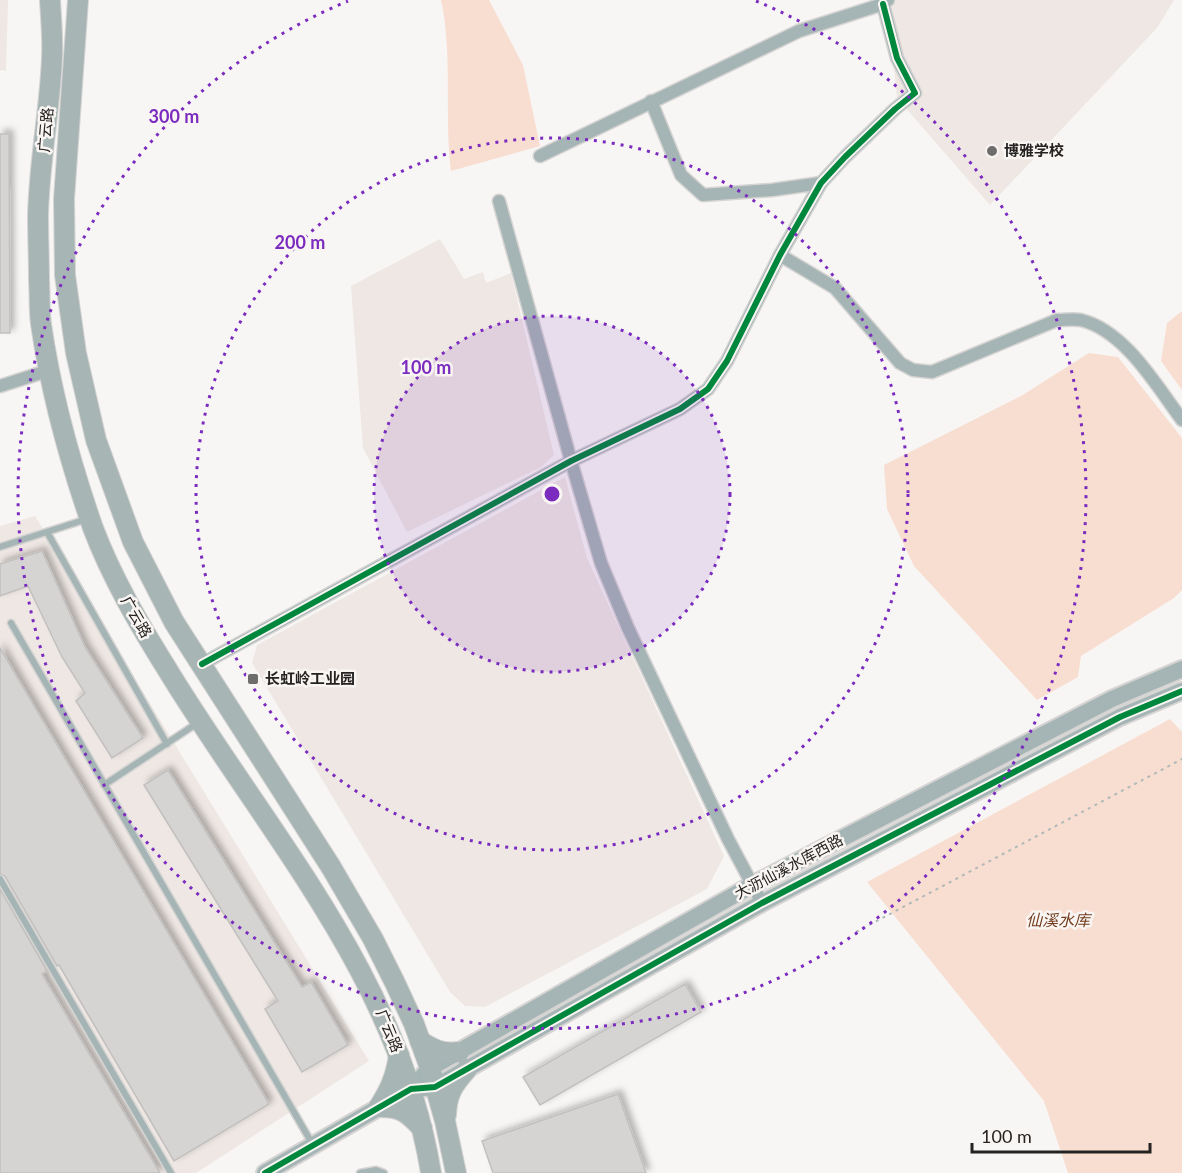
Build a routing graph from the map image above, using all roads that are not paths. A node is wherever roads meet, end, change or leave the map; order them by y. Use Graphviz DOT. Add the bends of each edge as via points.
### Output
graph roads {
  1 [pos="50,0"];
  2 [pos="78,0"];
  3 [pos="886,2"];
  4 [pos="651,101"];
  5 [pos="540,156"];
  6 [pos="821,183"];
  7 [pos="499,201"];
  8 [pos="780,255"];
  9 [pos="50,370"];
  10 [pos="0,386"];
  11 [pos="1182,420"];
  12 [pos="571,460"];
  13 [pos="90,518"];
  14 [pos="47,531"];
  15 [pos="0,547"];
  16 [pos="12,623"];
  17 [pos="201,664"];
  18 [pos="1182,669"];
  19 [pos="1182,691"];
  20 [pos="200,722"];
  21 [pos="167,744"];
  22 [pos="104,785"];
  23 [pos="0,879"];
  24 [pos="752,885"];
  25 [pos="762,903"];
  26 [pos="420,1041"];
  27 [pos="399,1055"];
  28 [pos="463,1060"];
  29 [pos="433,1077"];
  30 [pos="411,1089"];
  31 [pos="378,1107"];
  32 [pos="446,1121"];
  33 [pos="422,1128"];
  34 [pos="313,1145"];
  35 [pos="171,1173"];
  36 [pos="266,1173"];
  37 [pos="360,1173"];
  38 [pos="384,1173"];
  39 [pos="431,1173"];
  40 [pos="456,1173"];
  1 -- 9 [label="main road, 广云路" via="52,55 38,213 40,321"];
  2 -- 17 [label="main road, 广云路" via="64,199 65,275 76,353 96,440 133,542 174,622"];
  3 -- 4 [label="street" via="799,31"];
  3 -- 6 [label="street" via="897,58 915,93"];
  4 -- 5 [label="street"];
  4 -- 6 [label="street" via="681,175 703,195"];
  6 -- 8 [label="street"];
  7 -- 12 [label="street"];
  8 -- 11 [label="street" via="835,288 900,363 913,370 932,372 1057,320 1080,320 1104,329 1128,349"];
  8 -- 12 [label="street" via="727,361 708,389 680,409"];
  9 -- 10 [label="street"];
  9 -- 13 [label="main road, 广云路" via="60,423"];
  12 -- 17 [label="street"];
  12 -- 24 [label="street" via="601,563 628,628"];
  13 -- 14 [label="lane"];
  13 -- 20 [label="main road, 广云路" via="126,602"];
  14 -- 15 [label="lane"];
  14 -- 21 [label="lane"];
  16 -- 22 [label="lane"];
  17 -- 26 [label="main road, 广云路" via="331,867 395,982"];
  18 -- 24 [label="street, 大沥仙溪水库西路" via="1112,699"];
  19 -- 25 [label="street" via="1120,717"];
  20 -- 21 [label="lane"];
  20 -- 27 [label="main road, 广云路" via="308,880 350,950"];
  21 -- 22 [label="lane"];
  22 -- 34 [label="lane"];
  23 -- 35 [label="lane"];
  24 -- 25 [label="street"];
  24 -- 28 [label="street, 大沥仙溪水库西路"];
  25 -- 28 [label="street"];
  26 -- 28 [label="main road"];
  26 -- 29 [label="main road, 广云路"];
  27 -- 30 [label="main road, 广云路"];
  27 -- 31 [label="main road" via="390,1090"];
  28 -- 29 [label="street"];
  28 -- 32 [label="main road" via="447,1102"];
  29 -- 30 [label="street"];
  29 -- 32 [label="main road, 广云路"];
  30 -- 31 [label="street"];
  30 -- 33 [label="main road, 广云路"];
  31 -- 33 [label="main road" via="393,1107 407,1113"];
  31 -- 34 [label="street"];
  32 -- 40 [label="main road, 广云路"];
  33 -- 39 [label="main road, 广云路"];
  34 -- 36 [label="street"];
  37 -- 38 [label="lane"];
}
